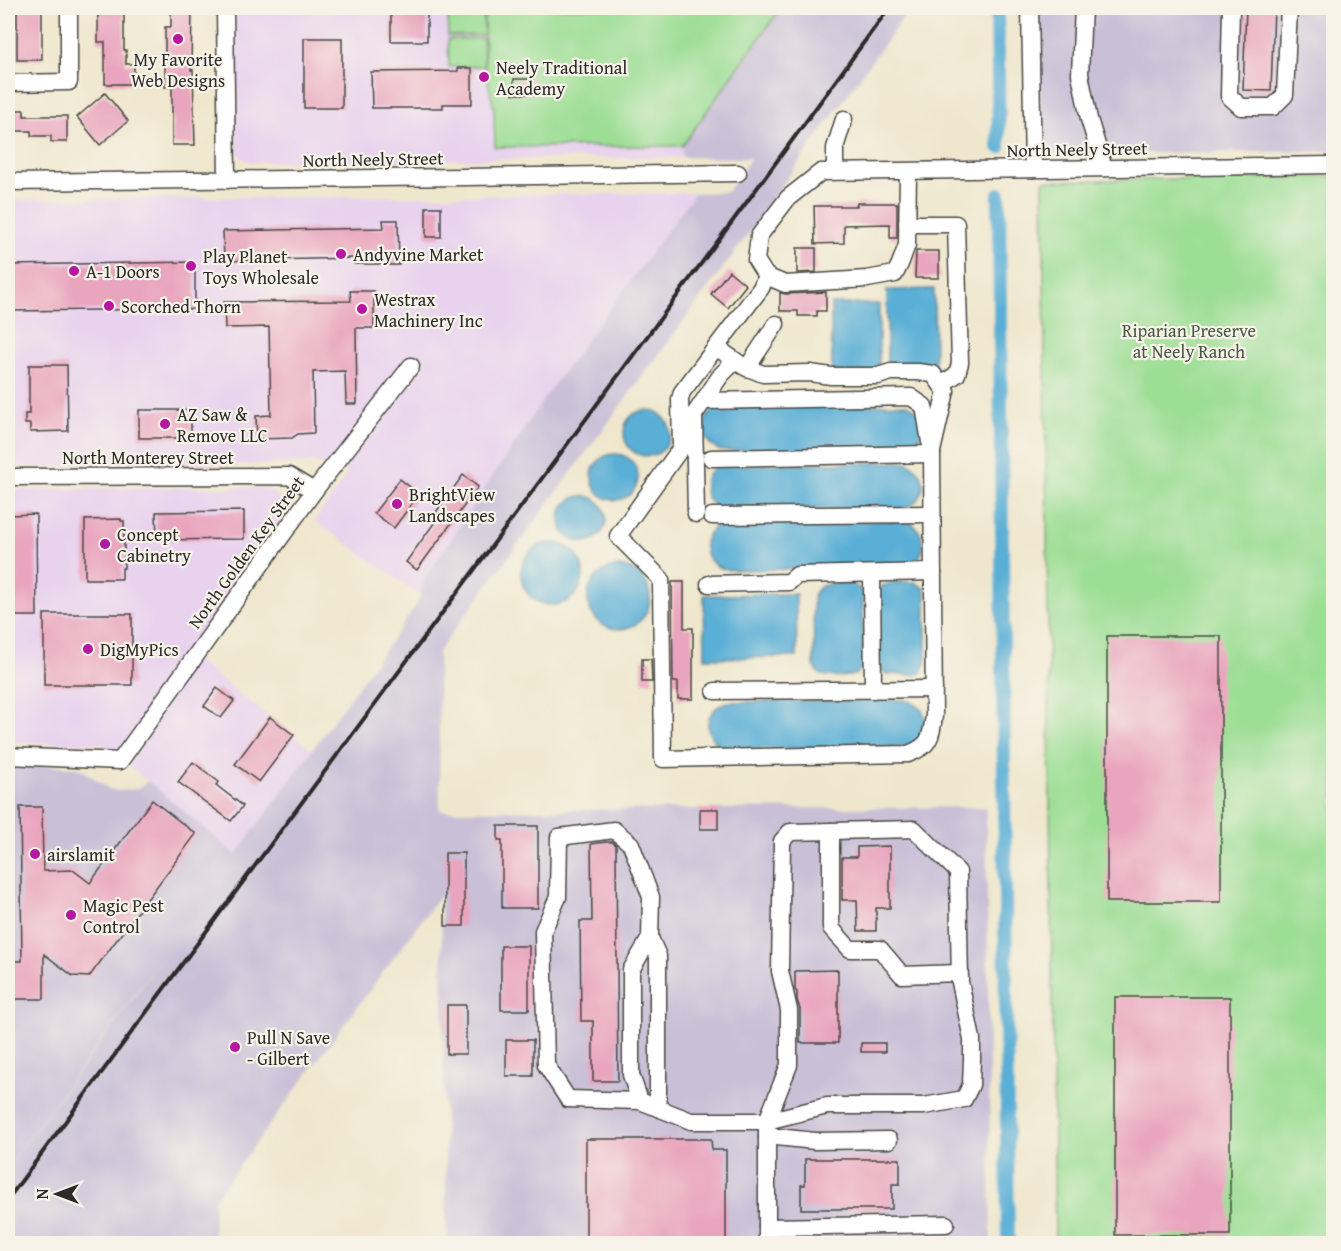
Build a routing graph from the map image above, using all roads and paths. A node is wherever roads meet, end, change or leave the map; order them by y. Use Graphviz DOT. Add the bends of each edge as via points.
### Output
graph roads {
  1 [pos="69,8"];
  2 [pos="225,8"];
  3 [pos="1030,8"];
  4 [pos="1083,8"];
  5 [pos="1232,8"];
  6 [pos="1289,8"];
  7 [pos="8,83"];
  8 [pos="844,120"];
  9 [pos="1334,165"];
  10 [pos="1104,168"];
  11 [pos="1033,169"];
  12 [pos="908,171"];
  13 [pos="738,172"];
  14 [pos="828,172"];
  15 [pos="227,180"];
  16 [pos="8,182"];
  17 [pos="907,224"];
  18 [pos="766,276"];
  19 [pos="776,324"];
  20 [pos="716,347"];
  21 [pos="741,364"];
  22 [pos="411,366"];
  23 [pos="941,385"];
  24 [pos="704,401"];
  25 [pos="932,452"];
  26 [pos="711,458"];
  27 [pos="338,460"];
  28 [pos="289,476"];
  29 [pos="8,477"];
  30 [pos="314,491"];
  31 [pos="932,514"];
  32 [pos="933,573"];
  33 [pos="872,574"];
  34 [pos="710,584"];
  35 [pos="934,689"];
  36 [pos="873,690"];
  37 [pos="715,691"];
  38 [pos="8,756"];
  39 [pos="831,831"];
  40 [pos="650,938"];
  41 [pos="959,973"];
  42 [pos="640,1101"];
  43 [pos="658,1108"];
  44 [pos="767,1128"];
  45 [pos="889,1140"];
  46 [pos="946,1224"];
  47 [pos="767,1235"];
  1 -- 7 [label="street" via="69,82"];
  2 -- 15 [label="street"];
  3 -- 11 [label="street"];
  4 -- 10 [label="street" via="1080,74"];
  5 -- 6 [label="street" via="1229,96 1241,107 1273,107 1285,95"];
  8 -- 14 [label="street"];
  9 -- 10 [label="street, North Neely Street"];
  10 -- 11 [label="street, North Neely Street"];
  11 -- 12 [label="street, North Neely Street"];
  12 -- 14 [label="street, North Neely Street"];
  12 -- 17 [label="street"];
  13 -- 15 [label="street, North Neely Street"];
  14 -- 18 [label="street" via="788,198 759,236 756,260"];
  15 -- 16 [label="street, North Neely Street"];
  17 -- 18 [label="street" via="907,245 895,274 785,284"];
  17 -- 23 [label="street" via="956,224 960,363 957,374"];
  18 -- 20 [label="street"];
  19 -- 21 [label="street"];
  20 -- 21 [label="street"];
  20 -- 35 [label="street" via="682,392 681,448 618,536 661,579 663,759 908,753 920,749 931,736"];
  21 -- 23 [label="street" via="763,374 878,376 918,372 933,374"];
  21 -- 24 [label="street" via="721,375"];
  22 -- 27 [label="street, North Golden Key Street"];
  23 -- 25 [label="street" via="946,392"];
  24 -- 25 [label="street" via="911,397 924,406"];
  24 -- 31 [label="street" via="694,415 704,515"];
  25 -- 26 [label="street"];
  25 -- 31 [label="street"];
  27 -- 28 [label="street, North Monterey Street" via="313,473"];
  27 -- 30 [label="street, North Golden Key Street"];
  28 -- 29 [label="street, North Monterey Street"];
  28 -- 30 [label="street"];
  30 -- 38 [label="street, North Golden Key Street" via="120,761"];
  31 -- 32 [label="street"];
  32 -- 33 [label="street"];
  32 -- 35 [label="street"];
  33 -- 34 [label="street" via="797,575 789,582"];
  33 -- 36 [label="street"];
  35 -- 36 [label="street"];
  36 -- 37 [label="street"];
  39 -- 41 [label="street" via="914,829 958,872"];
  39 -- 41 [label="street" via="831,928 850,949 880,949 902,975"];
  39 -- 44 [label="street" via="790,832 782,841 780,971 789,1010 789,1065"];
  40 -- 42 [label="street" via="631,970 631,1075"];
  40 -- 42 [label="street" via="651,897 631,844 614,830 559,837 558,897 543,931 546,1065 568,1099"];
  40 -- 43 [label="street" via="658,956"];
  41 -- 44 [label="street" via="972,1039 971,1085 964,1099 924,1106 827,1106"];
  42 -- 43 [label="street"];
  43 -- 44 [label="street" via="691,1121"];
  44 -- 45 [label="street" via="815,1141"];
  44 -- 47 [label="street"];
  46 -- 47 [label="street"];
}
